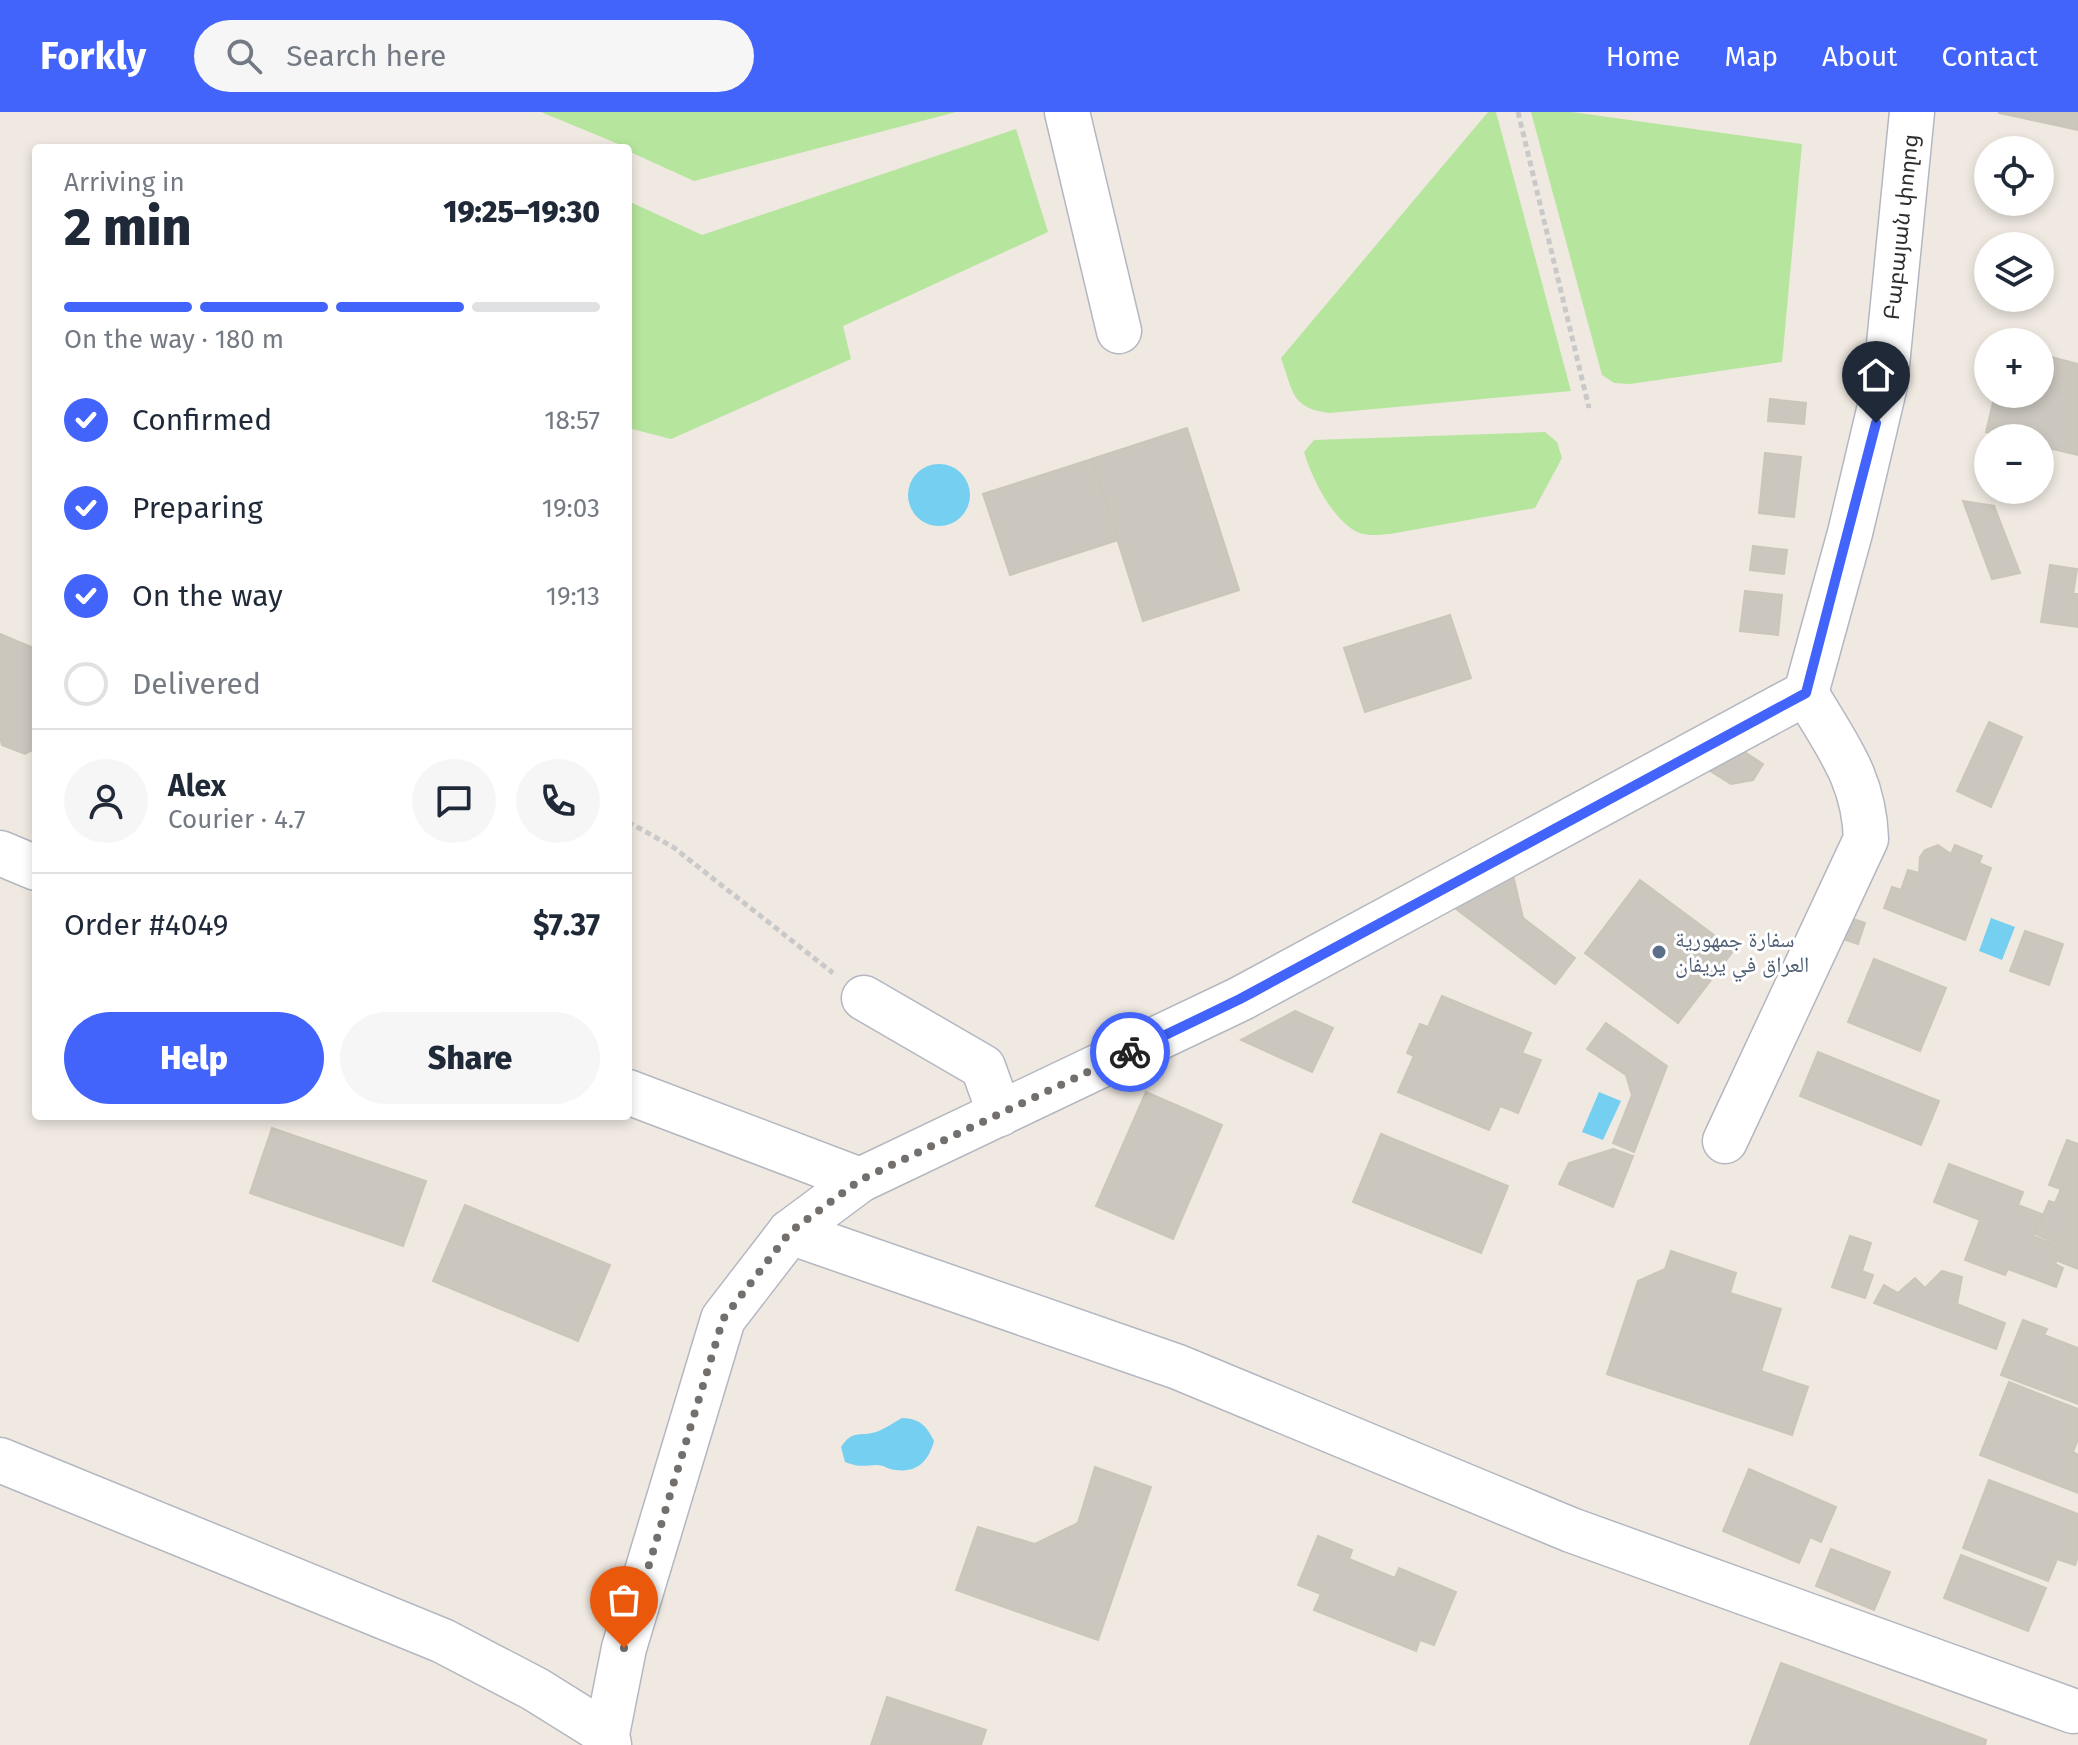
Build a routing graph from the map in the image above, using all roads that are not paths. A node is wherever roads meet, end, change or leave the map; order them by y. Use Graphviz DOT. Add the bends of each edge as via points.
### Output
graph roads {
  1 [pos="1067,112"];
  2 [pos="1912,112"];
  3 [pos="1119,331"];
  4 [pos="1806,693"];
  5 [pos="0,853"];
  6 [pos="32,866"];
  7 [pos="864,998"];
  8 [pos="632,1094"];
  9 [pos="1000,1114"];
  10 [pos="1725,1141"];
  11 [pos="860,1180"];
  12 [pos="790,1232"];
  13 [pos="0,1460"];
  14 [pos="2070,1718"];
  15 [pos="608,1740"];
  1 -- 3 [label="street"];
  2 -- 4 [label="street, Բաբայան փողոց" via="1885,385"];
  4 -- 9 [label="street" via="1240,999"];
  4 -- 10 [label="street" via="1856,778 1865,806 1866,839"];
  5 -- 6 [label="street"];
  7 -- 9 [label="street" via="983,1067"];
  8 -- 11 [label="street"];
  9 -- 11 [label="street"];
  11 -- 12 [label="street"];
  12 -- 14 [label="street" via="1178,1367 1571,1530"];
  12 -- 15 [label="street" via="723,1319 624,1648"];
  13 -- 15 [label="street" via="443,1641 535,1689"];
}
